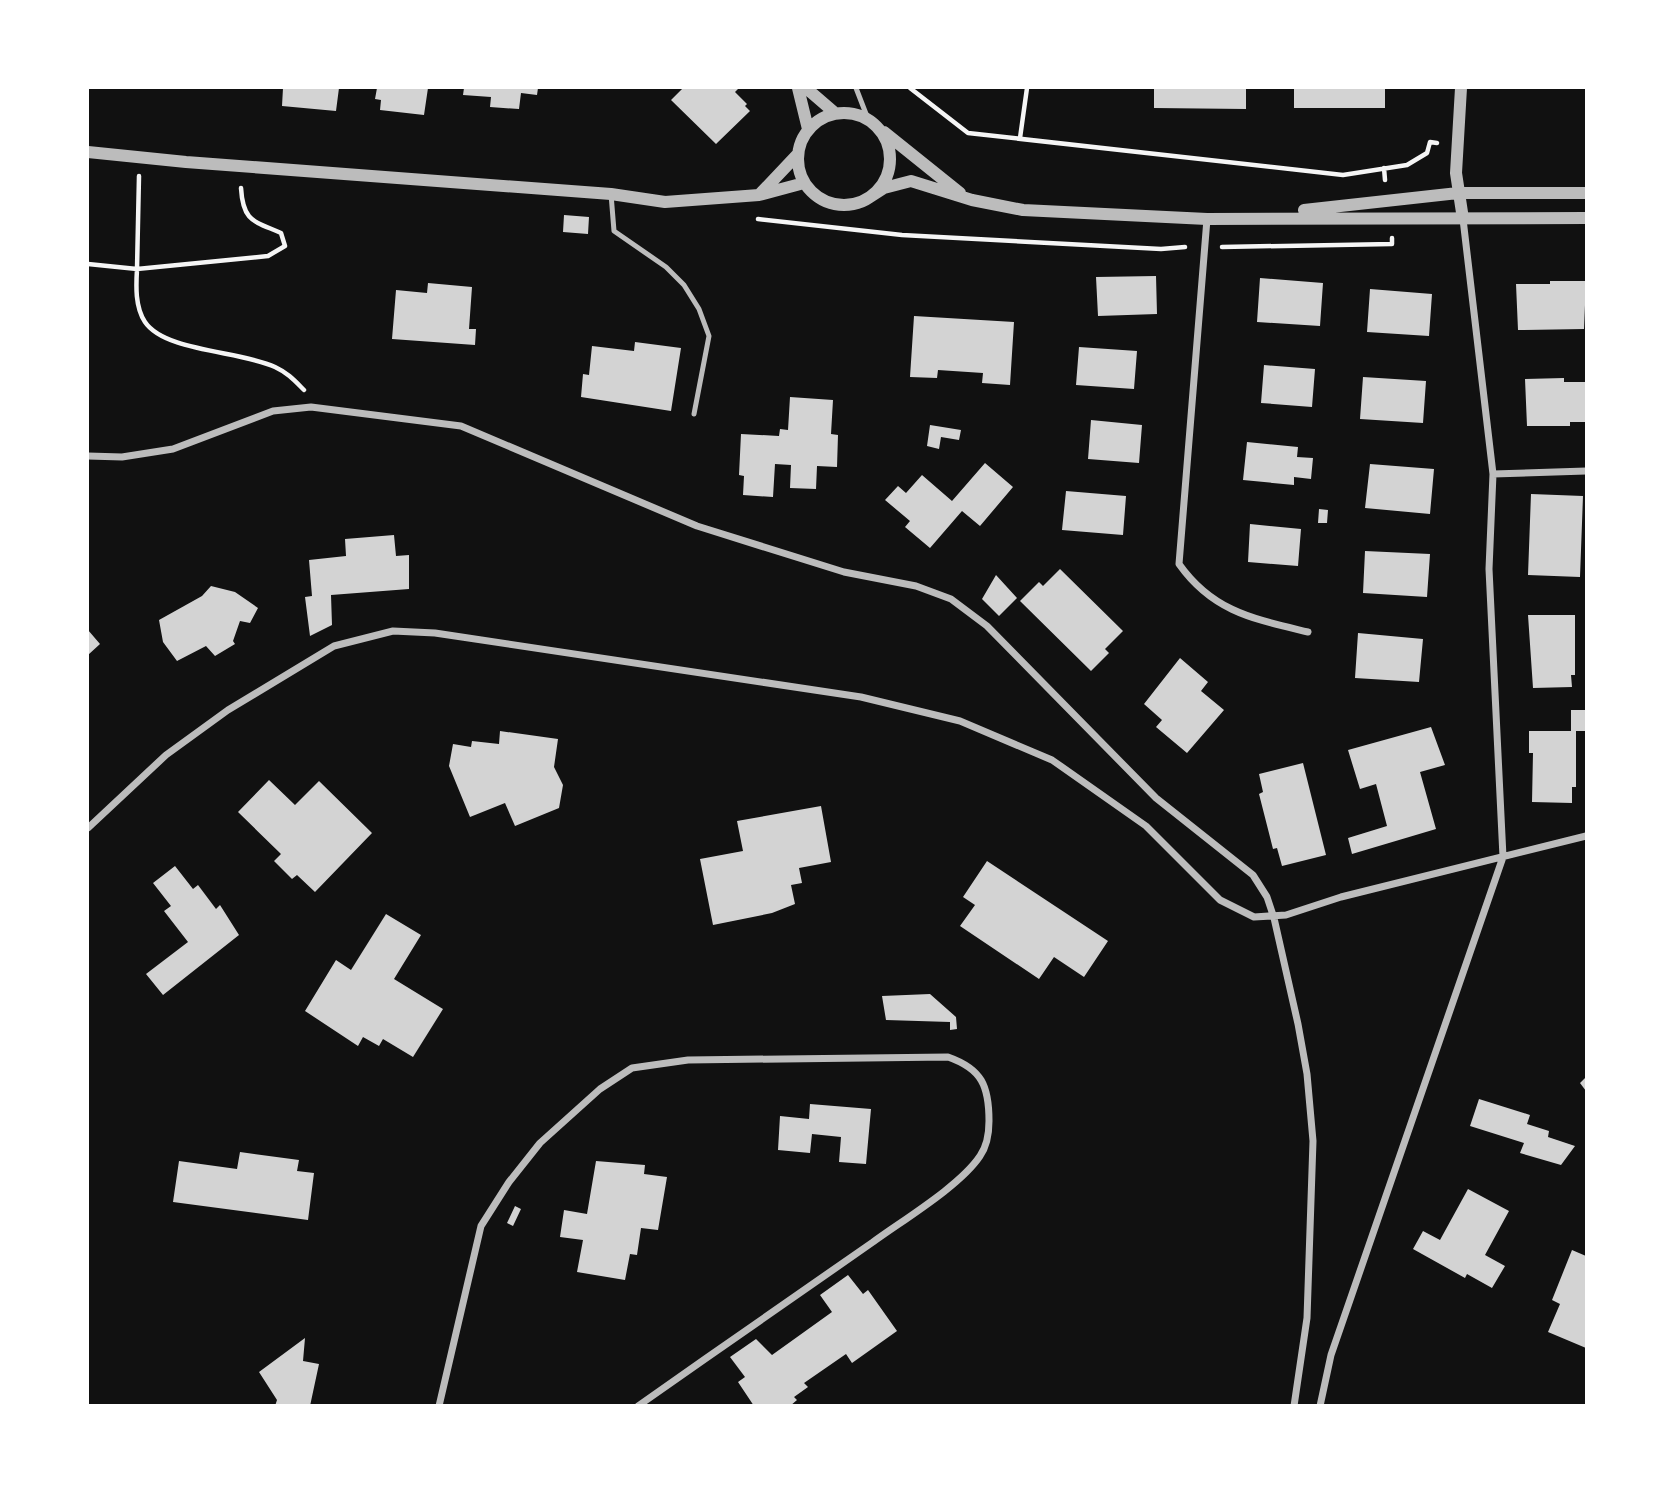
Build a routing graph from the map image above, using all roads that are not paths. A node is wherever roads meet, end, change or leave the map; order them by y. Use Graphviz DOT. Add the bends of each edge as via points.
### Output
graph roads {
  1 [pos="798,88"];
  2 [pos="806,88"];
  3 [pos="856,88"];
  4 [pos="1461,88"];
  5 [pos="835,113"];
  6 [pos="871,121"];
  7 [pos="808,129"];
  8 [pos="88,152"];
  9 [pos="797,156"];
  10 [pos="804,183"];
  11 [pos="1458,193"];
  12 [pos="1587,193"];
  13 [pos="611,194"];
  14 [pos="760,194"];
  15 [pos="870,197"];
  16 [pos="972,200"];
  17 [pos="1246,217"];
  18 [pos="1587,218"];
  19 [pos="1208,219"];
  20 [pos="1462,219"];
  21 [pos="694,414"];
  22 [pos="88,456"];
  23 [pos="1587,471"];
  24 [pos="1493,474"];
  25 [pos="1308,632"];
  26 [pos="88,828"];
  27 [pos="1587,836"];
  28 [pos="1503,857"];
  29 [pos="1274,918"];
  30 [pos="439,1405"];
  31 [pos="638,1405"];
  32 [pos="1294,1405"];
  33 [pos="1320,1405"];
  1 -- 7 [label="street"];
  2 -- 5 [label="street"];
  3 -- 6 [label="lane"];
  4 -- 11 [label="street"];
  5 -- 6 [label="street"];
  5 -- 7 [label="street"];
  6 -- 15 [label="street" via="883,134 890,162 881,188"];
  6 -- 16 [label="street" via="942,181"];
  7 -- 9 [label="street"];
  8 -- 13 [label="street"];
  9 -- 10 [label="street"];
  9 -- 14 [label="street"];
  10 -- 14 [label="street"];
  10 -- 15 [label="street" via="827,202 841,205"];
  11 -- 12 [label="street"];
  11 -- 17 [label="street"];
  11 -- 20 [label="street"];
  13 -- 14 [label="street" via="665,202"];
  13 -- 21 [label="lane" via="614,231 666,267 699,309 709,337"];
  15 -- 16 [label="street" via="911,181"];
  16 -- 19 [label="street" via="1023,210"];
  17 -- 19 [label="street"];
  17 -- 20 [label="street"];
  18 -- 20 [label="street"];
  19 -- 25 [label="street" via="1179,564 1196,588 1243,616"];
  20 -- 24 [label="street"];
  22 -- 29 [label="street" via="122,457 173,449 273,411 311,407 461,426 697,526 844,572 916,586 951,599 986,626 1156,798 1253,875"];
  23 -- 24 [label="street"];
  24 -- 28 [label="street" via="1489,569"];
  26 -- 29 [label="street" via="166,755 228,710 334,646 393,631 435,633 861,697 960,720 1052,760 1146,827 1220,900 1254,917"];
  27 -- 28 [label="street"];
  28 -- 29 [label="street"];
  28 -- 33 [label="street" via="1331,1356"];
  29 -- 32 [label="street" via="1307,1074 1313,1141 1307,1318"];
  30 -- 31 [label="street" via="481,1226 540,1143 600,1088 632,1068 688,1060 948,1056 965,1063 985,1083 989,1135 981,1155 967,1171"];
}
